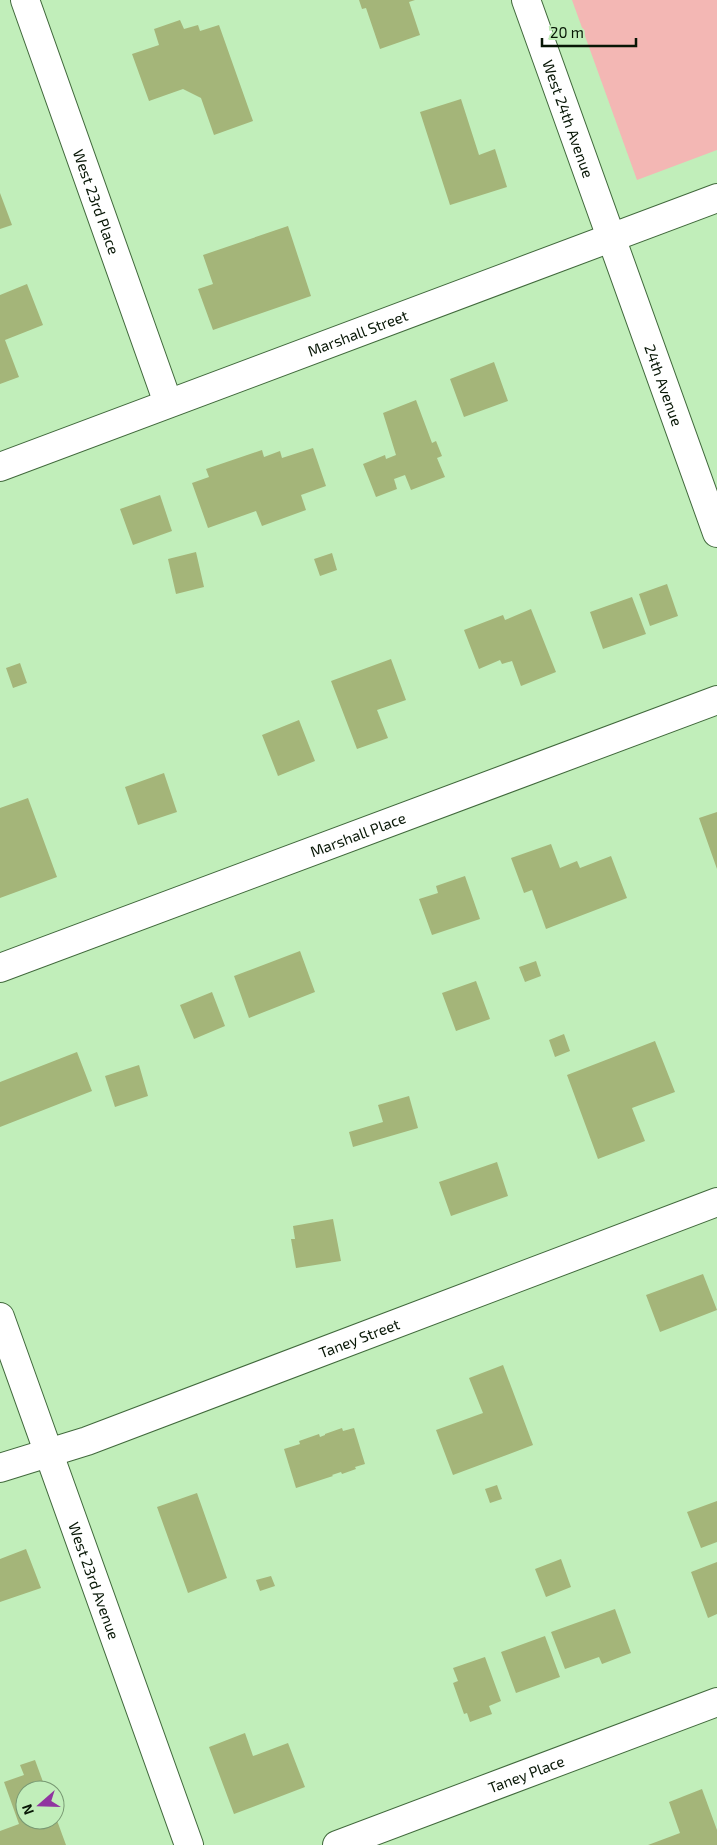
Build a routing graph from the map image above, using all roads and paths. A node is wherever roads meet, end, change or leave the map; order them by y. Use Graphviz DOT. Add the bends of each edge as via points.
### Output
graph roads {
  1 [pos="25,0"];
  2 [pos="526,0"];
  3 [pos="717,198"];
  4 [pos="611,238"];
  5 [pos="168,403"];
  6 [pos="0,467"];
  7 [pos="717,533"];
  8 [pos="717,700"];
  9 [pos="0,968"];
  10 [pos="717,1202"];
  11 [pos="0,1317"];
  12 [pos="48,1453"];
  13 [pos="0,1468"];
  14 [pos="717,1702"];
  15 [pos="189,1845"];
  16 [pos="337,1845"];
  1 -- 5 [label="street, West 23rd Place"];
  2 -- 4 [label="street, West 24th Avenue"];
  3 -- 4 [label="street, Marshall Street"];
  4 -- 5 [label="street, Marshall Street"];
  4 -- 7 [label="street, 24th Avenue"];
  5 -- 6 [label="street, Marshall Street"];
  8 -- 9 [label="street, Marshall Place"];
  10 -- 12 [label="street, Taney Street" via="96,1438"];
  11 -- 12 [label="street, West 23rd Avenue"];
  12 -- 13 [label="street, Taney Street"];
  12 -- 15 [label="street, West 23rd Avenue"];
  14 -- 16 [label="street, Taney Place"];
}
